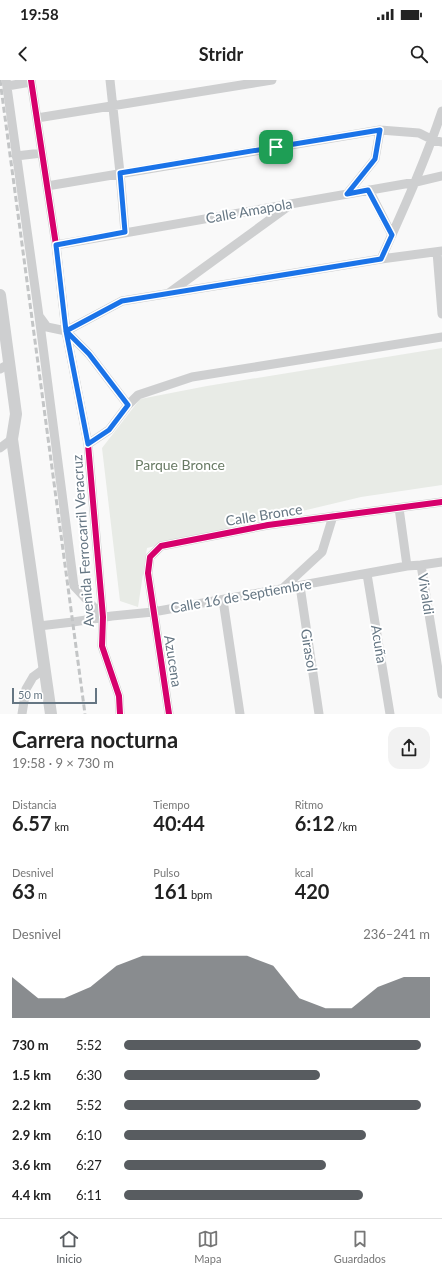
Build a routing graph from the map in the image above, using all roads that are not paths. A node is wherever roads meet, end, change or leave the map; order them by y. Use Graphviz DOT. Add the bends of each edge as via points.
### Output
graph roads {
  1 [pos="110,80"];
  2 [pos="272,80"];
  3 [pos="31,81"];
  4 [pos="7,83"];
  5 [pos="113,106"];
  6 [pos="442,110"];
  7 [pos="37,118"];
  8 [pos="380,130"];
  9 [pos="433,140"];
  10 [pos="442,142"];
  11 [pos="42,154"];
  12 [pos="16,156"];
  13 [pos="120,173"];
  14 [pos="442,176"];
  15 [pos="416,182"];
  16 [pos="47,186"];
  17 [pos="368,190"];
  18 [pos="347,194"];
  19 [pos="291,204"];
  20 [pos="125,232"];
  21 [pos="392,235"];
  22 [pos="56,245"];
  23 [pos="440,251"];
  24 [pos="381,259"];
  25 [pos="168,294"];
  26 [pos="0,295"];
  27 [pos="442,314"];
  28 [pos="39,316"];
  29 [pos="66,331"];
  30 [pos="442,337"];
  31 [pos="5,367"];
  32 [pos="128,405"];
  33 [pos="12,440"];
  34 [pos="88,444"];
  35 [pos="0,448"];
  36 [pos="442,502"];
  37 [pos="399,508"];
  38 [pos="333,516"];
  39 [pos="442,562"];
  40 [pos="421,565"];
  41 [pos="407,566"];
  42 [pos="367,574"];
  43 [pos="300,586"];
  44 [pos="282,589"];
  45 [pos="223,600"];
  46 [pos="153,612"];
  47 [pos="102,617"];
  48 [pos="39,626"];
  49 [pos="44,669"];
  50 [pos="442,694"];
  51 [pos="22,714"];
  52 [pos="51,714"];
  53 [pos="120,714"];
  54 [pos="169,714"];
  55 [pos="240,714"];
  56 [pos="319,714"];
  57 [pos="390,714"];
  1 -- 5 [label="street"];
  2 -- 5 [label="street"];
  3 -- 4 [label="street"];
  3 -- 7 [label="street, Avenida Ferrocarril Veracruz"];
  4 -- 12 [label="street"];
  5 -- 7 [label="street"];
  5 -- 13 [label="street"];
  6 -- 9 [label="street"];
  7 -- 11 [label="street, Avenida Ferrocarril Veracruz"];
  8 -- 9 [label="street" via="419,133"];
  8 -- 13 [label="street"];
  8 -- 18 [label="street" via="375,159"];
  9 -- 10 [label="street"];
  9 -- 15 [label="street"];
  11 -- 12 [label="street"];
  11 -- 16 [label="street, Avenida Ferrocarril Veracruz"];
  12 -- 28 [label="street"];
  13 -- 16 [label="street"];
  13 -- 20 [label="street"];
  14 -- 15 [label="street, Calle Amapola"];
  15 -- 17 [label="street, Calle Amapola"];
  15 -- 21 [label="street"];
  16 -- 22 [label="street, Avenida Ferrocarril Veracruz"];
  17 -- 18 [label="street, Calle Amapola"];
  17 -- 21 [label="street"];
  18 -- 19 [label="street, Calle Amapola"];
  19 -- 20 [label="street, Calle Amapola"];
  19 -- 25 [label="street"];
  20 -- 22 [label="street, Calle Amapola"];
  21 -- 24 [label="street"];
  22 -- 29 [label="street, Avenida Ferrocarril Veracruz"];
  23 -- 24 [label="street"];
  23 -- 27 [label="street"];
  24 -- 25 [label="street"];
  25 -- 29 [label="street" via="122,301"];
  26 -- 31 [label="street"];
  28 -- 29 [label="street" via="47,327"];
  28 -- 47 [label="street" via="74,586"];
  29 -- 32 [label="street" via="89,354"];
  29 -- 34 [label="street, Avenida Ferrocarril Veracruz"];
  30 -- 32 [label="street" via="192,377 138,395"];
  31 -- 33 [label="street" via="16,414"];
  32 -- 34 [label="street" via="109,430"];
  33 -- 35 [label="street"];
  33 -- 48 [label="street"];
  34 -- 47 [label="street, Avenida Ferrocarril Veracruz"];
  36 -- 37 [label="street, Calle Bronce"];
  37 -- 38 [label="street, Calle Bronce"];
  37 -- 41 [label="street"];
  38 -- 44 [label="street" via="322,552"];
  38 -- 46 [label="street, Calle Bronce" via="268,525 161,546 150,557 148,573"];
  39 -- 40 [label="street, Calle 16 de Septiembre"];
  40 -- 41 [label="street, Calle 16 de Septiembre"];
  40 -- 50 [label="street, Vivaldi"];
  41 -- 42 [label="street, Calle 16 de Septiembre"];
  42 -- 43 [label="street, Calle 16 de Septiembre"];
  42 -- 57 [label="street, Acuña"];
  43 -- 44 [label="street, Calle 16 de Septiembre"];
  43 -- 56 [label="street, Girasol"];
  44 -- 45 [label="street, Calle 16 de Septiembre"];
  45 -- 46 [label="street, Calle 16 de Septiembre"];
  45 -- 55 [label="street"];
  46 -- 47 [label="street, Calle 16 de Septiembre"];
  46 -- 54 [label="street, Azucena"];
  47 -- 48 [label="street, Calle 16 de Septiembre"];
  47 -- 53 [label="street, Avenida Ferrocarril Veracruz" via="102,646 119,696"];
  48 -- 49 [label="street"];
  49 -- 51 [label="street" via="32,677 26,689"];
  49 -- 52 [label="street"];
}
